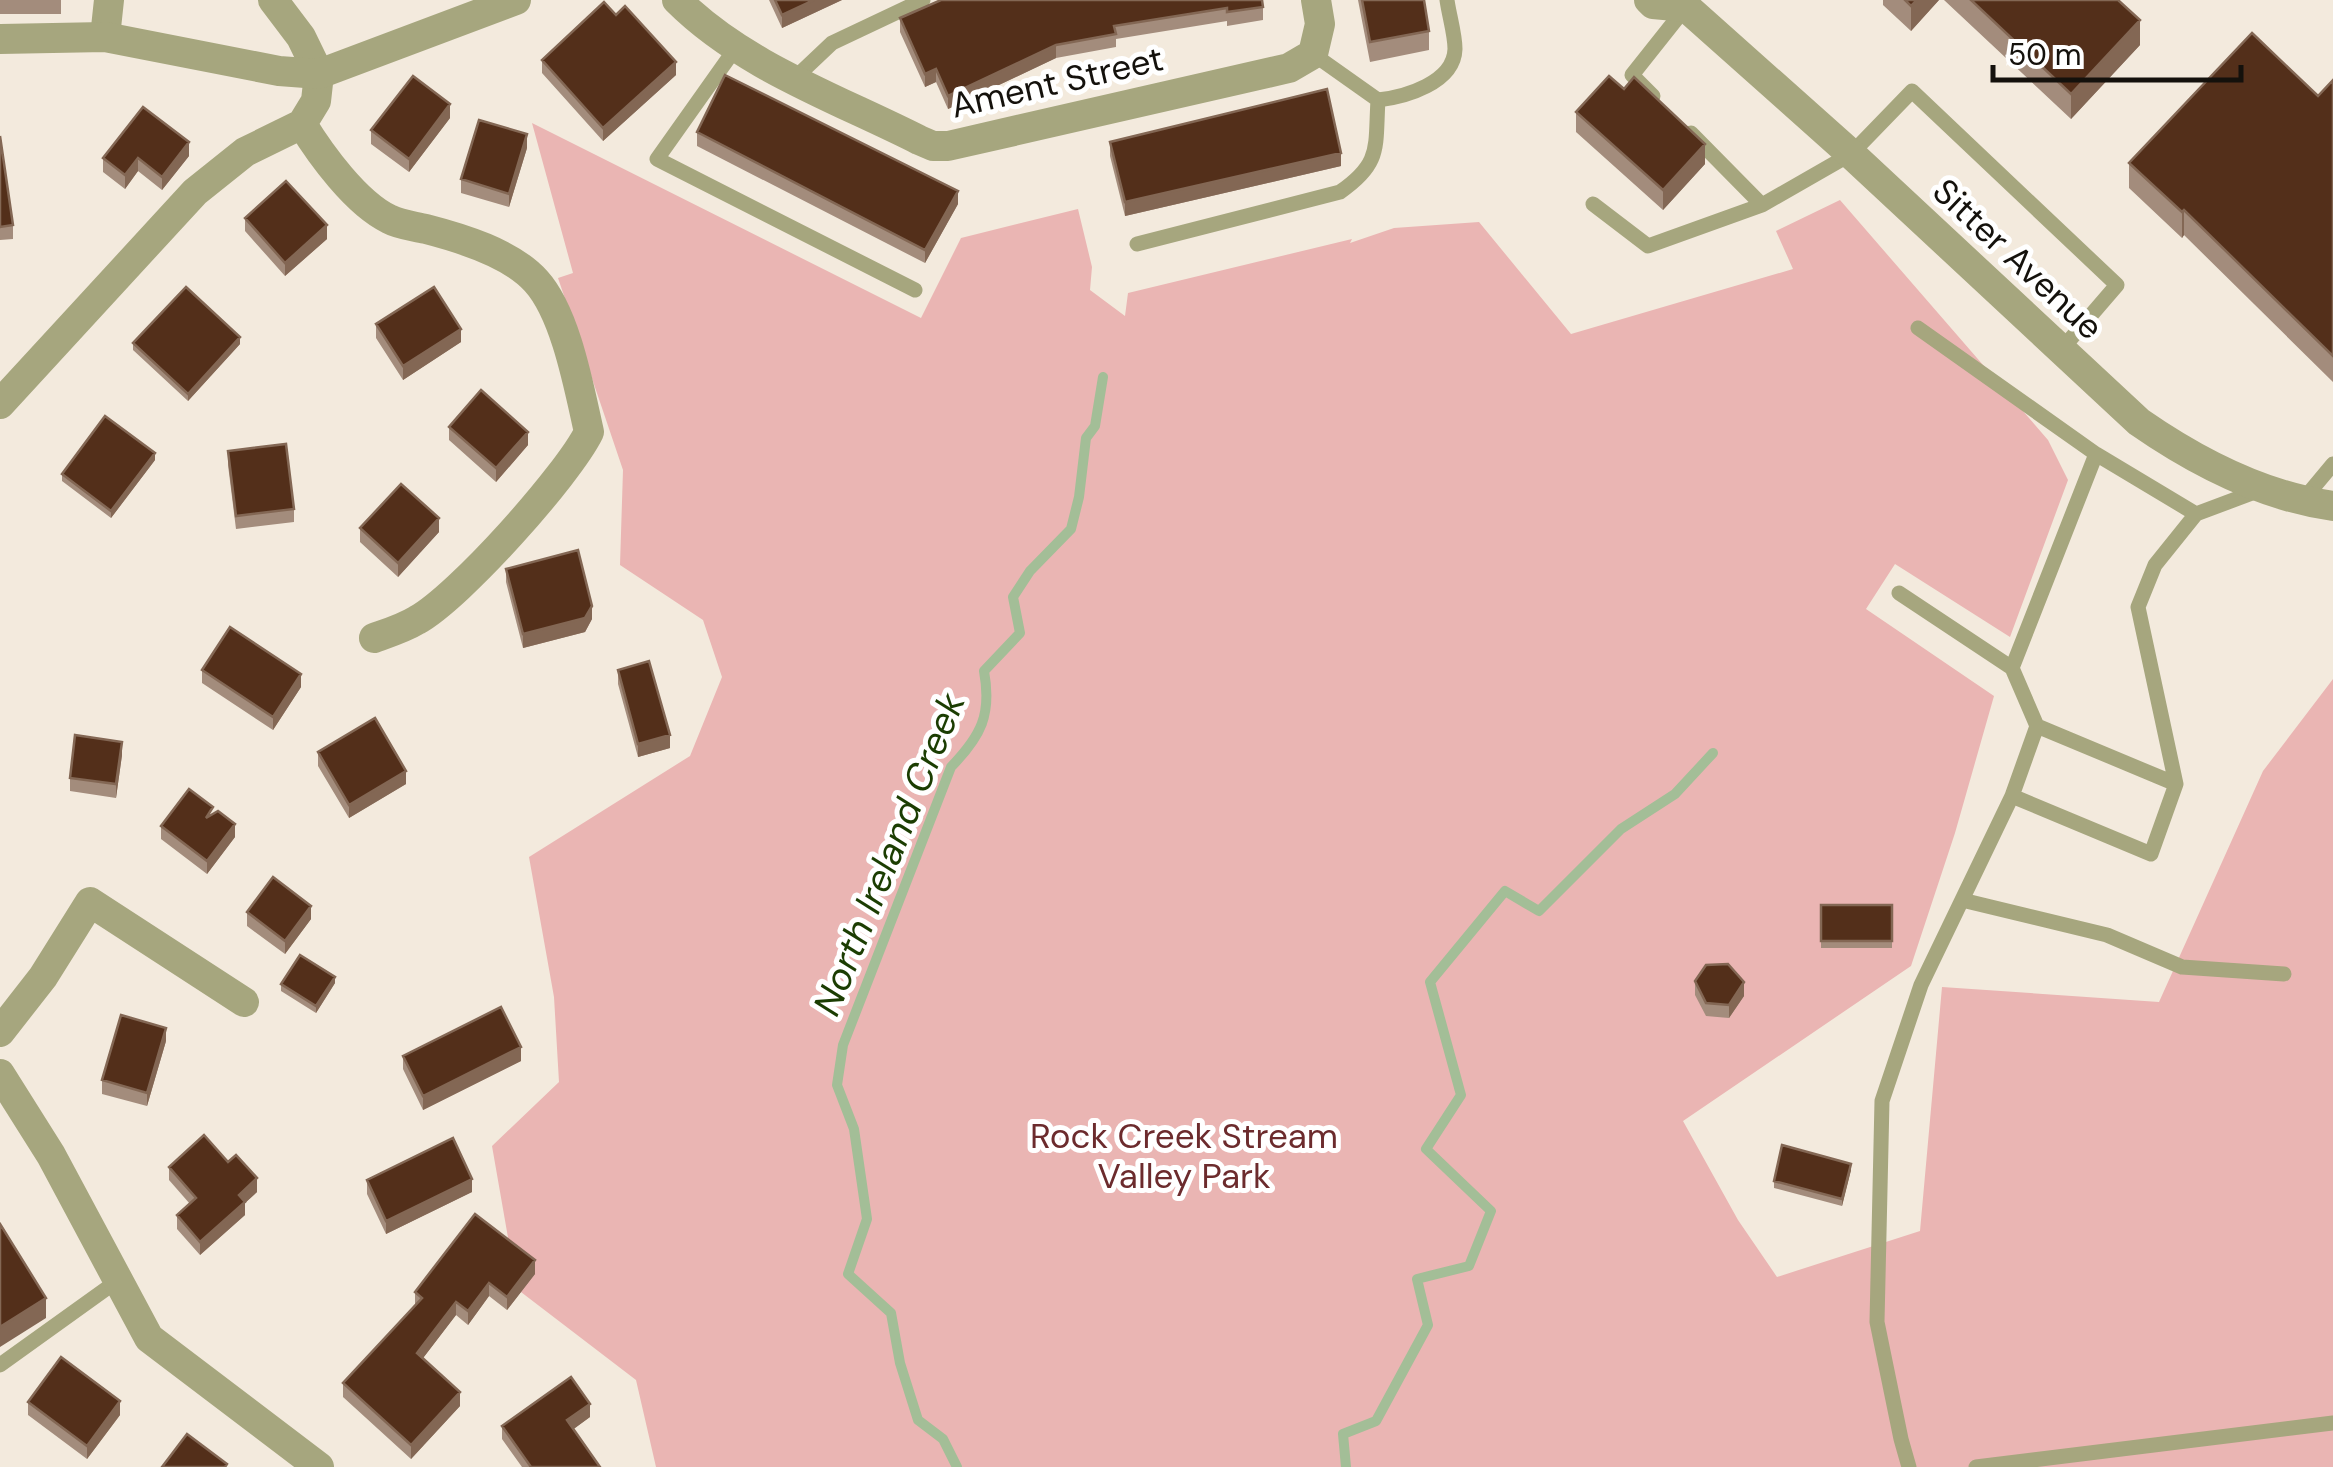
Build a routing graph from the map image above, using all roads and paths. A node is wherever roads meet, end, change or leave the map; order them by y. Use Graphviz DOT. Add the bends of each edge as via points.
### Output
graph roads {
  1 [pos="109,0"];
  2 [pos="272,0"];
  3 [pos="516,0"];
  4 [pos="677,0"];
  5 [pos="923,0"];
  6 [pos="1316,0"];
  7 [pos="1447,0"];
  8 [pos="1649,0"];
  9 [pos="1686,4"];
  10 [pos="105,36"];
  11 [pos="0,38"];
  12 [pos="735,49"];
  13 [pos="1313,54"];
  14 [pos="319,74"];
  15 [pos="795,78"];
  16 [pos="1378,100"];
  17 [pos="1671,114"];
  18 [pos="302,124"];
  19 [pos="1684,127"];
  20 [pos="1851,154"];
  21 [pos="1592,204"];
  22 [pos="1762,204"];
  23 [pos="1137,244"];
  24 [pos="915,290"];
  25 [pos="1918,328"];
  26 [pos="2061,350"];
  27 [pos="0,404"];
  28 [pos="2096,454"];
  29 [pos="2333,464"];
  30 [pos="2264,488"];
  31 [pos="2318,503"];
  32 [pos="2196,514"];
  33 [pos="1900,593"];
  34 [pos="374,638"];
  35 [pos="2012,668"];
  36 [pos="2037,726"];
  37 [pos="2176,784"];
  38 [pos="2012,796"];
  39 [pos="1962,900"];
  40 [pos="2284,974"];
  41 [pos="244,1002"];
  42 [pos="0,1032"];
  43 [pos="0,1074"];
  44 [pos="117,1281"];
  45 [pos="0,1365"];
  46 [pos="2333,1423"];
  47 [pos="319,1467"];
  48 [pos="1909,1467"];
  49 [pos="1976,1467"];
  1 -- 10 [label="street"];
  2 -- 14 [label="street"];
  3 -- 14 [label="street"];
  4 -- 12 [label="street, Ament Street"];
  5 -- 15 [label="lane" via="832,43"];
  6 -- 13 [label="street" via="1320,24"];
  7 -- 16 [label="lane" via="1455,53 1443,74 1419,90"];
  8 -- 9 [label="street"];
  9 -- 17 [label="lane" via="1632,75"];
  9 -- 20 [label="street, Sitter Avenue"];
  10 -- 11 [label="street"];
  10 -- 14 [label="street"];
  12 -- 15 [label="street, Ament Street"];
  12 -- 24 [label="lane" via="657,159"];
  13 -- 15 [label="street, Ament Street" via="1289,68 948,146 919,140"];
  13 -- 16 [label="lane"];
  14 -- 18 [label="street" via="316,100"];
  16 -- 23 [label="lane" via="1374,158 1340,192"];
  18 -- 27 [label="street" via="245,152 195,192"];
  18 -- 34 [label="street" via="370,208 480,247 536,280 555,314 589,432 547,491 462,583 419,620"];
  19 -- 22 [label="lane"];
  20 -- 22 [label="lane"];
  20 -- 26 [label="street, Sitter Avenue"];
  20 -- 26 [label="lane" via="1912,91 2116,285"];
  21 -- 22 [label="lane" via="1648,246"];
  25 -- 28 [label="lane"];
  26 -- 30 [label="street, Sitter Avenue" via="2185,454"];
  28 -- 32 [label="lane"];
  28 -- 35 [label="lane"];
  29 -- 31 [label="lane"];
  30 -- 31 [label="street, Sitter Avenue"];
  30 -- 32 [label="lane"];
  32 -- 37 [label="lane" via="2155,565 2138,608"];
  33 -- 35 [label="lane"];
  35 -- 36 [label="lane"];
  36 -- 37 [label="lane"];
  36 -- 38 [label="lane"];
  37 -- 38 [label="lane" via="2151,854"];
  38 -- 39 [label="lane"];
  39 -- 40 [label="lane" via="2107,935 2182,968"];
  39 -- 48 [label="lane" via="1921,985 1882,1102 1877,1322"];
  41 -- 42 [label="street" via="90,902"];
  43 -- 44 [label="street"];
  44 -- 45 [label="lane"];
  44 -- 47 [label="street" via="149,1338"];
  46 -- 49 [label="lane"];
}
